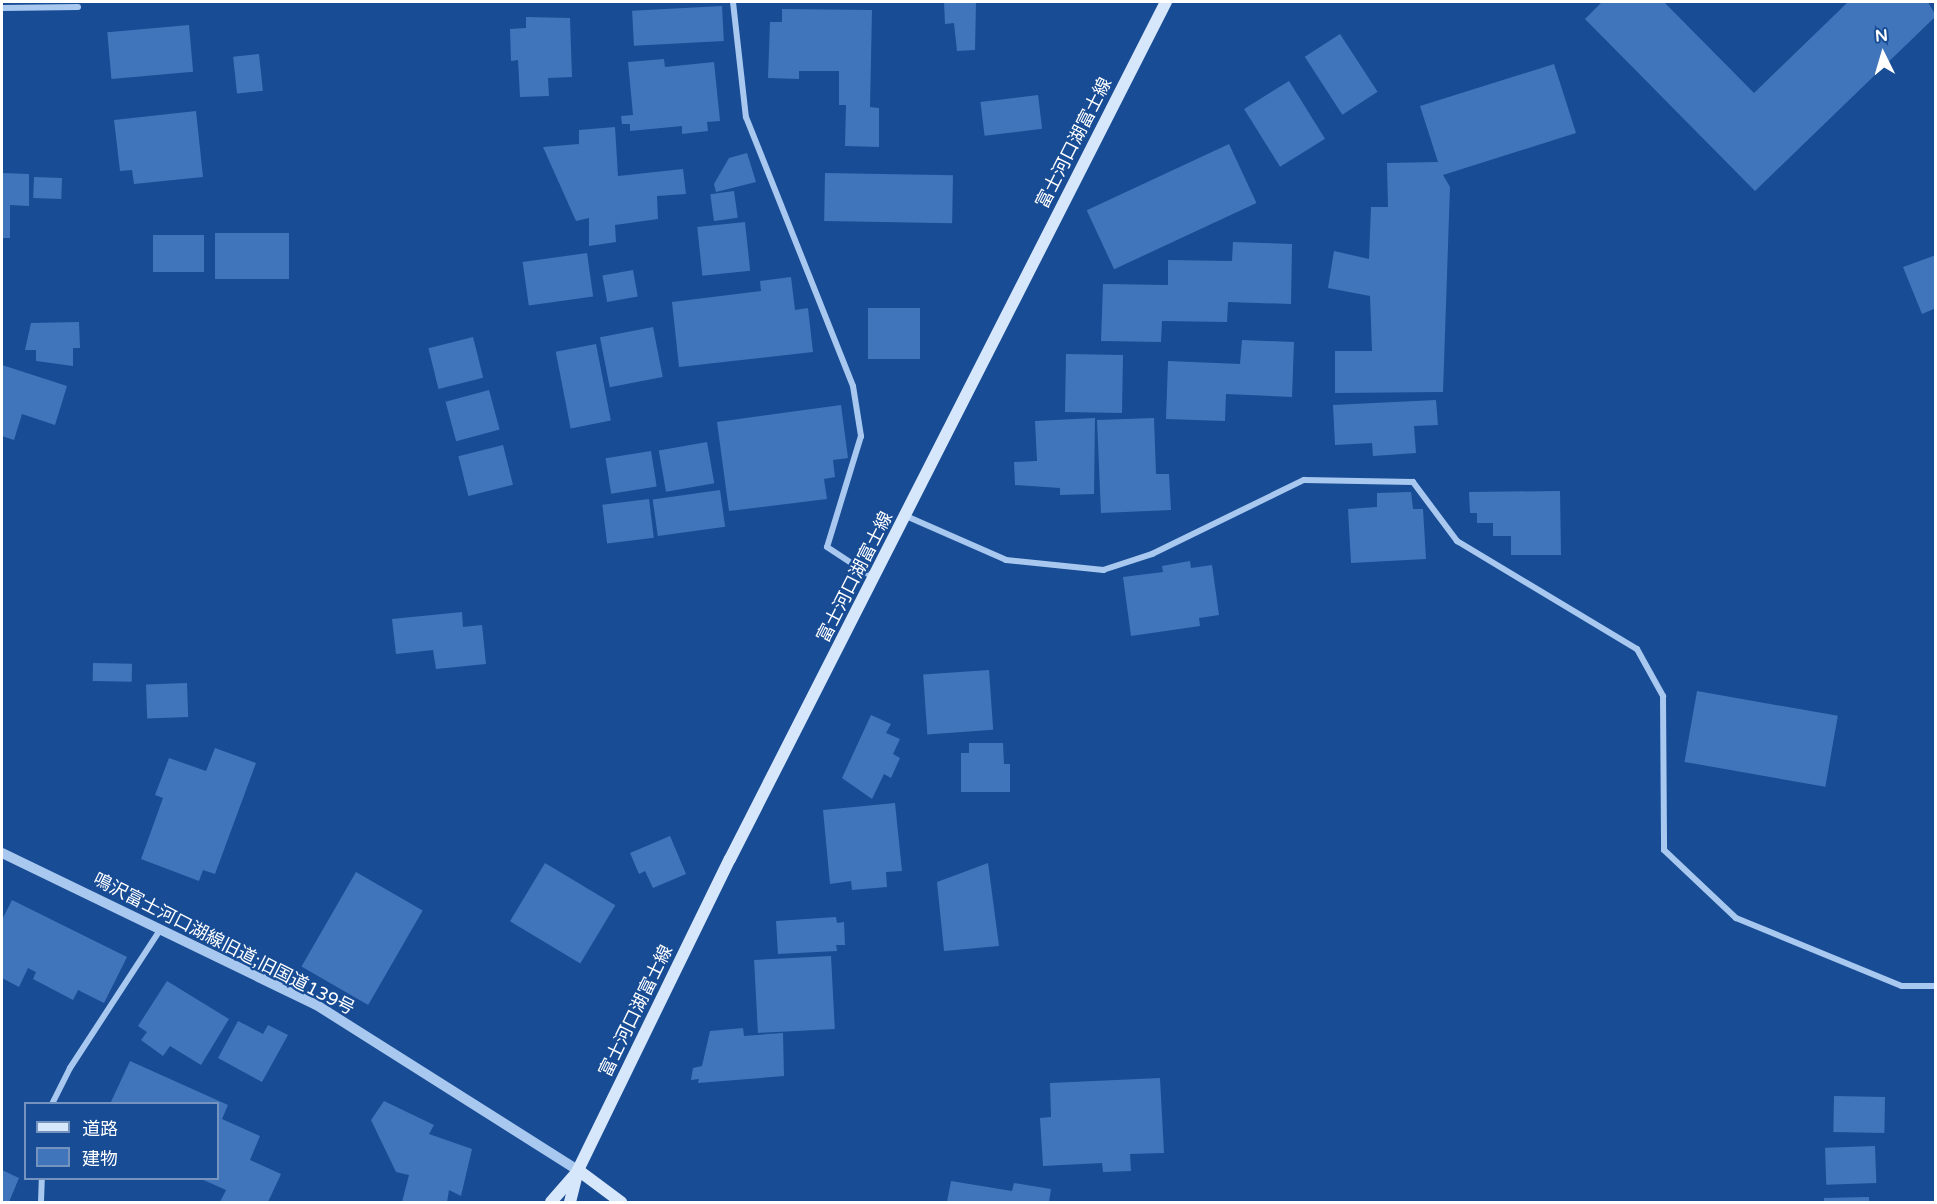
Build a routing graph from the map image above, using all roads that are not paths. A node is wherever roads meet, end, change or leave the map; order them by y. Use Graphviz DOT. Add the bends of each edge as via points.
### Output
graph roads {
  1 [pos="733,2"];
  2 [pos="1166,2"];
  3 [pos="78,7"];
  4 [pos="2,8"];
  5 [pos="906,516"];
  6 [pos="875,578"];
  7 [pos="2,853"];
  8 [pos="160,930"];
  9 [pos="1935,986"];
  10 [pos="53,1102"];
  11 [pos="578,1170"];
  12 [pos="42,1180"];
  13 [pos="41,1203"];
  14 [pos="551,1203"];
  15 [pos="570,1203"];
  16 [pos="621,1203"];
  1 -- 6 [label="street" via="746,117 853,386 861,436 826,547"];
  2 -- 5 [label="main road, 富士河口湖富士線"];
  3 -- 4 [label="street"];
  5 -- 6 [label="main road, 富士河口湖富士線"];
  5 -- 9 [label="street" via="1006,560 1102,570 1152,554 1304,480 1413,482 1458,541 1637,649 1663,696 1664,850 1736,918 1902,986"];
  6 -- 11 [label="main road, 富士河口湖富士線" via="730,859"];
  7 -- 8 [label="street, 鳴沢富士河口湖線旧道;旧国道139号"];
  8 -- 10 [label="street" via="70,1068"];
  8 -- 11 [label="street, 鳴沢富士河口湖線旧道;旧国道139号" via="315,1004"];
  11 -- 14 [label="main road, 富士河口湖富士線"];
  11 -- 15 [label="main road, 富士河口湖富士線"];
  11 -- 16 [label="main road"];
  12 -- 13 [label="street"];
}
